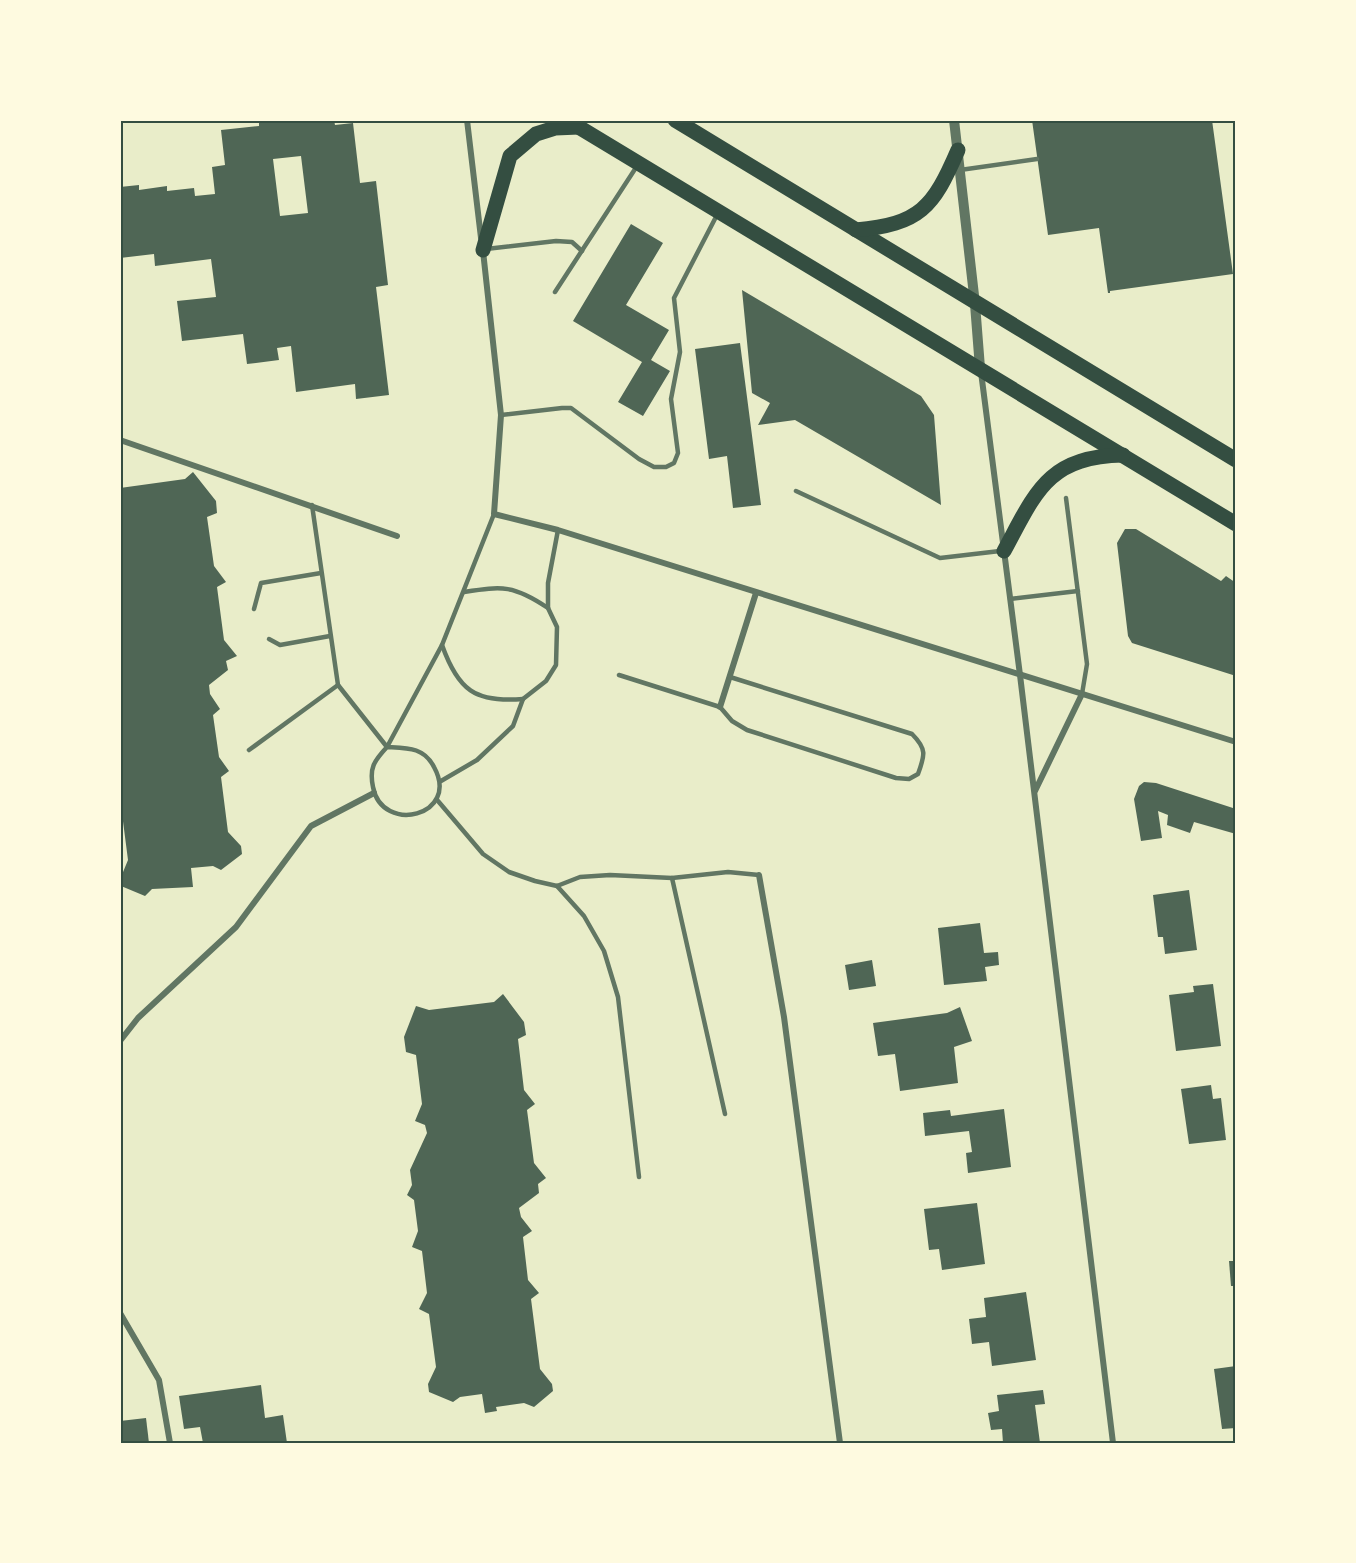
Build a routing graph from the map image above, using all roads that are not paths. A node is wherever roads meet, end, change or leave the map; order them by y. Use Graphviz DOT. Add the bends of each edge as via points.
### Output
graph roads {
  1 [pos="467,120"];
  2 [pos="954,120"];
  3 [pos="681,122"];
  4 [pos="573,124"];
  5 [pos="958,150"];
  6 [pos="1037,159"];
  7 [pos="639,163"];
  8 [pos="960,170"];
  9 [pos="718,211"];
  10 [pos="856,230"];
  11 [pos="483,249"];
  12 [pos="582,251"];
  13 [pos="555,292"];
  14 [pos="975,304"];
  15 [pos="980,369"];
  16 [pos="501,415"];
  17 [pos="120,440"];
  18 [pos="1123,455"];
  19 [pos="1236,460"];
  20 [pos="796,491"];
  21 [pos="1066,498"];
  22 [pos="312,505"];
  23 [pos="494,514"];
  24 [pos="1236,524"];
  25 [pos="558,530"];
  26 [pos="397,536"];
  27 [pos="1004,551"];
  28 [pos="321,573"];
  29 [pos="1078,591"];
  30 [pos="464,592"];
  31 [pos="756,593"];
  32 [pos="1010,599"];
  33 [pos="548,608"];
  34 [pos="254,609"];
  35 [pos="330,636"];
  36 [pos="269,639"];
  37 [pos="442,645"];
  38 [pos="619,675"];
  39 [pos="1020,675"];
  40 [pos="730,677"];
  41 [pos="338,685"];
  42 [pos="1082,694"];
  43 [pos="523,699"];
  44 [pos="720,707"];
  45 [pos="1236,742"];
  46 [pos="387,747"];
  47 [pos="249,750"];
  48 [pos="441,781"];
  49 [pos="1034,792"];
  50 [pos="374,793"];
  51 [pos="438,801"];
  52 [pos="759,875"];
  53 [pos="672,878"];
  54 [pos="557,886"];
  55 [pos="120,1041"];
  56 [pos="724,1114"];
  57 [pos="639,1177"];
  58 [pos="120,1313"];
  59 [pos="170,1443"];
  60 [pos="840,1443"];
  61 [pos="1113,1443"];
  1 -- 11 [label="street"];
  2 -- 5 [label="street"];
  3 -- 10 [label="main road"];
  4 -- 7 [label="main road"];
  4 -- 11 [label="main road" via="536,134 510,156"];
  5 -- 8 [label="street"];
  5 -- 10 [label="main road" via="945,182 929,205 909,219"];
  6 -- 8 [label="lane"];
  7 -- 9 [label="main road"];
  7 -- 12 [label="lane"];
  8 -- 14 [label="street"];
  9 -- 15 [label="main road"];
  9 -- 16 [label="lane" via="674,298 680,352 671,399 678,453 674,463 654,467 639,459 571,408"];
  10 -- 14 [label="main road"];
  11 -- 12 [label="lane" via="556,241 572,242"];
  11 -- 16 [label="street"];
  12 -- 13 [label="lane"];
  14 -- 15 [label="street"];
  14 -- 19 [label="main road"];
  15 -- 18 [label="main road"];
  15 -- 27 [label="street"];
  16 -- 23 [label="street"];
  17 -- 22 [label="street"];
  18 -- 24 [label="main road"];
  18 -- 27 [label="main road" via="1083,460 1057,472 1036,493"];
  20 -- 27 [label="lane" via="940,558"];
  21 -- 29 [label="lane"];
  22 -- 26 [label="street"];
  22 -- 28 [label="lane"];
  23 -- 25 [label="street"];
  23 -- 30 [label="lane"];
  25 -- 31 [label="street"];
  25 -- 33 [label="lane" via="548,583"];
  27 -- 32 [label="street"];
  28 -- 34 [label="lane" via="261,584"];
  28 -- 35 [label="lane"];
  29 -- 32 [label="lane"];
  29 -- 42 [label="lane" via="1087,664"];
  30 -- 33 [label="lane" via="512,589 528,594"];
  30 -- 37 [label="lane"];
  31 -- 39 [label="street"];
  31 -- 40 [label="street"];
  32 -- 39 [label="street"];
  33 -- 43 [label="lane" via="557,627 556,665 546,681"];
  35 -- 36 [label="lane" via="280,645"];
  35 -- 41 [label="lane"];
  37 -- 43 [label="lane" via="450,669 464,686 485,698"];
  37 -- 46 [label="lane"];
  38 -- 44 [label="lane"];
  39 -- 42 [label="street"];
  39 -- 49 [label="street"];
  40 -- 44 [label="street"];
  40 -- 44 [label="lane" via="912,734 921,743 924,755 918,774 909,779 896,778 747,730"];
  41 -- 46 [label="lane"];
  41 -- 47 [label="lane"];
  42 -- 45 [label="street"];
  42 -- 49 [label="street"];
  43 -- 48 [label="lane" via="513,726 477,760"];
  46 -- 48 [label="lane" via="424,753"];
  46 -- 50 [label="lane" via="374,760 370,777"];
  48 -- 51 [label="lane"];
  49 -- 61 [label="street"];
  50 -- 51 [label="lane" via="383,809 397,814 425,812"];
  50 -- 55 [label="street" via="311,826 236,927 138,1018"];
  51 -- 54 [label="lane" via="483,854 509,872"];
  52 -- 53 [label="lane" via="728,872"];
  52 -- 60 [label="street" via="784,1017"];
  53 -- 54 [label="lane" via="580,877"];
  53 -- 56 [label="lane"];
  54 -- 57 [label="lane" via="584,916 604,951 618,997"];
  58 -- 59 [label="street" via="159,1380"];
}
